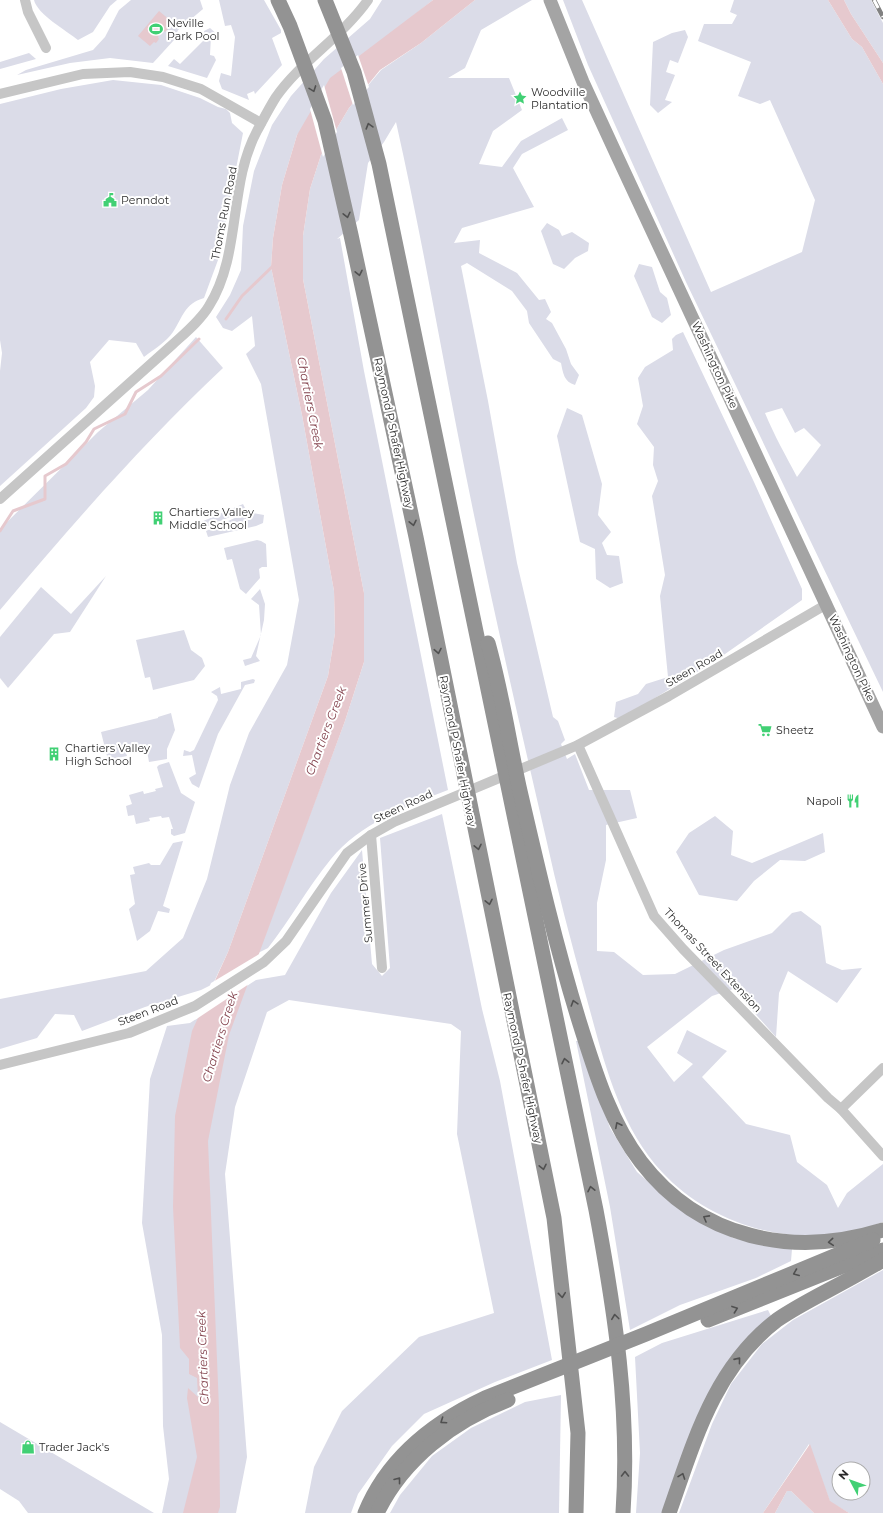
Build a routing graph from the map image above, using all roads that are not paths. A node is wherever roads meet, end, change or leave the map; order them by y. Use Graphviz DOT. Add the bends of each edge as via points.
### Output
graph roads {
  1 [pos="25,0"];
  2 [pos="278,0"];
  3 [pos="325,0"];
  4 [pos="368,0"];
  5 [pos="550,0"];
  6 [pos="46,48"];
  7 [pos="0,94"];
  8 [pos="261,123"];
  9 [pos="0,498"];
  10 [pos="453,517"];
  11 [pos="826,604"];
  12 [pos="883,727"];
  13 [pos="578,745"];
  14 [pos="371,835"];
  15 [pos="382,968"];
  16 [pos="0,1065"];
  17 [pos="883,1068"];
  18 [pos="841,1109"];
  19 [pos="883,1156"];
  20 [pos="883,1230"];
  21 [pos="883,1234"];
  22 [pos="883,1250"];
  23 [pos="883,1260"];
  24 [pos="646,1339"];
  25 [pos="542,1381"];
  26 [pos="578,1433"];
  27 [pos="365,1513"];
  28 [pos="377,1513"];
  29 [pos="567,1513"];
  30 [pos="576,1513"];
  31 [pos="623,1513"];
  32 [pos="669,1513"];
  1 -- 6 [label="street" via="28,12"];
  2 -- 26 [label="highway, Raymond P Shafer Highway, one-way" via="325,121 416,538 554,1218"];
  10 -- 3 [label="highway, one-way" via="380,164 354,72"];
  4 -- 8 [label="street, Thoms Run Road" via="328,45 293,78 277,97"];
  5 -- 11 [label="main road, Washington Pike" via="611,144"];
  7 -- 8 [label="street" via="83,74 130,72 163,77 201,89"];
  8 -- 9 [label="street, Thoms Run Road" via="250,147 241,179 225,268 209,306 172,345"];
  20 -- 10 [label="highway, one-way" via="836,1242 810,1244 764,1239 725,1227 705,1218 660,1184 628,1143 605,1096 564,972 520,789 494,664"];
  31 -- 10 [label="highway, one-way" via="623,1387 613,1302"];
  11 -- 12 [label="main road, Washington Pike"];
  11 -- 13 [label="street, Steen Road" via="669,696"];
  13 -- 14 [label="street, Steen Road" via="425,808"];
  13 -- 18 [label="street, Thomas Street Extension" via="654,916 683,949"];
  14 -- 15 [label="street, Summer Drive"];
  14 -- 16 [label="street, Steen Road" via="347,853 286,941 264,962 195,1006 129,1033"];
  17 -- 18 [label="street"];
  18 -- 19 [label="street, Thomas Street Extension"];
  21 -- 24 [label="highway, one-way" via="868,1243"];
  24 -- 22 [label="highway, one-way"];
  32 -- 23 [label="highway, one-way" via="712,1399 738,1359 755,1340 793,1309"];
  24 -- 25 [label="highway"];
  25 -- 27 [label="highway, one-way" via="485,1398 460,1409 438,1424 408,1450 391,1470"];
  28 -- 25 [label="highway, one-way" via="408,1467 440,1437 473,1415"];
  26 -- 29 [label="highway" via="570,1459"];
  26 -- 30 [label="highway, Raymond P Shafer Highway"];
}
